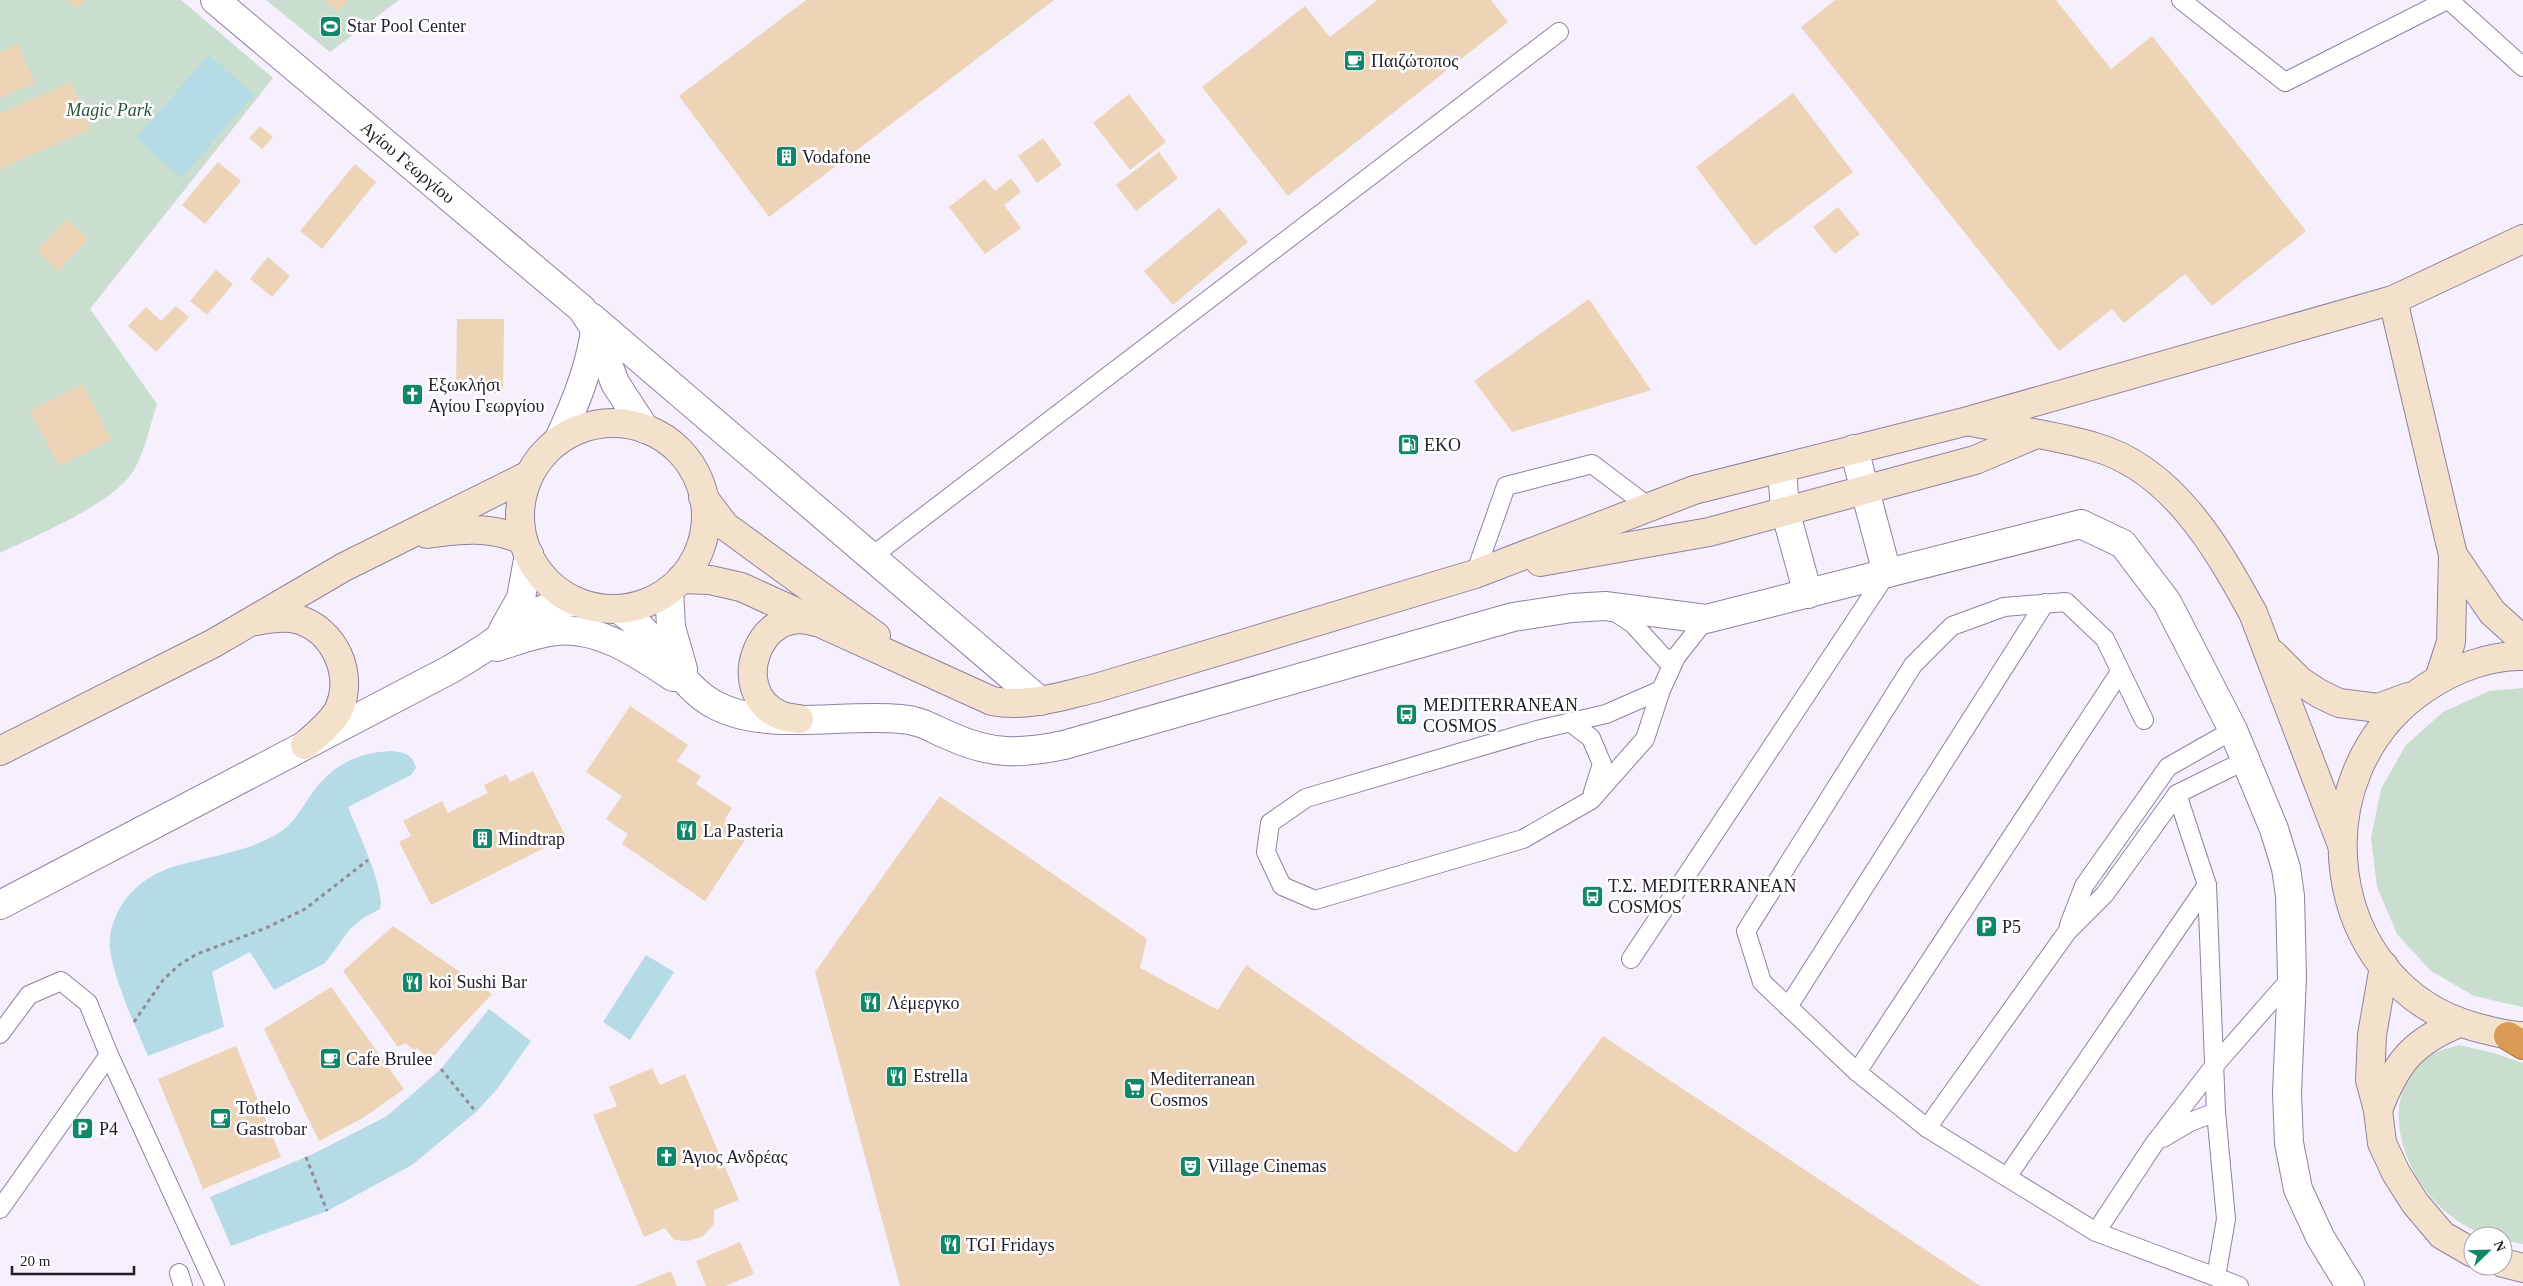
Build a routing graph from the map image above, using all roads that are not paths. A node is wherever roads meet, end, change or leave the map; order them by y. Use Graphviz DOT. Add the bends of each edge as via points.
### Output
graph roads {
  1 [pos="215,0"];
  2 [pos="2180,0"];
  3 [pos="2448,0"];
  4 [pos="1559,32"];
  5 [pos="2523,67"];
  6 [pos="2523,239"];
  7 [pos="2393,300"];
  8 [pos="589,319"];
  9 [pos="1968,421"];
  10 [pos="645,429"];
  11 [pos="2034,435"];
  12 [pos="558,441"];
  13 [pos="1854,449"];
  14 [pos="1782,468"];
  15 [pos="529,475"];
  16 [pos="1865,489"];
  17 [pos="703,496"];
  18 [pos="1649,508"];
  19 [pos="1785,510"];
  20 [pos="405,537"];
  21 [pos="526,547"];
  22 [pos="2453,555"];
  23 [pos="872,557"];
  24 [pos="1887,573"];
  25 [pos="1475,574"];
  26 [pos="675,585"];
  27 [pos="1808,594"];
  28 [pos="577,602"];
  29 [pos="2045,603"];
  30 [pos="1605,606"];
  31 [pos="618,609"];
  32 [pos="1706,619"];
  33 [pos="826,626"];
  34 [pos="238,628"];
  35 [pos="496,640"];
  36 [pos="2523,640"];
  37 [pos="2265,646"];
  38 [pos="474,655"];
  39 [pos="2523,656"];
  40 [pos="1676,657"];
  41 [pos="924,671"];
  42 [pos="2120,672"];
  43 [pos="2440,679"];
  44 [pos="695,688"];
  45 [pos="1661,690"];
  46 [pos="2417,693"];
  47 [pos="1040,701"];
  48 [pos="799,720"];
  49 [pos="2144,720"];
  50 [pos="1570,722"];
  51 [pos="2233,730"];
  52 [pos="305,745"];
  53 [pos="0,750"];
  54 [pos="2246,760"];
  55 [pos="2178,794"];
  56 [pos="1591,800"];
  57 [pos="2342,845"];
  58 [pos="2207,884"];
  59 [pos="0,905"];
  60 [pos="2067,932"];
  61 [pos="1631,959"];
  62 [pos="2384,966"];
  63 [pos="2292,978"];
  64 [pos="1788,1007"];
  65 [pos="2459,1023"];
  66 [pos="0,1034"];
  67 [pos="2518,1039"];
  68 [pos="110,1054"];
  69 [pos="2214,1066"];
  70 [pos="1857,1072"];
  71 [pos="2378,1110"];
  72 [pos="2216,1112"];
  73 [pos="1926,1128"];
  74 [pos="2154,1144"];
  75 [pos="2007,1177"];
  76 [pos="0,1209"];
  77 [pos="2096,1232"];
  78 [pos="2463,1248"];
  79 [pos="2216,1277"];
  80 [pos="216,1286"];
  81 [pos="2239,1286"];
  82 [pos="2350,1286"];
  1 -- 8 [label="street, Αγίου Γεωργίου"];
  2 -- 3 [label="lane" via="2285,82"];
  3 -- 5 [label="lane"];
  4 -- 23 [label="lane"];
  6 -- 7 [label="street"];
  7 -- 9 [label="street"];
  7 -- 22 [label="street"];
  8 -- 10 [label="street, Αγίου Γεωργίου" via="615,383"];
  8 -- 12 [label="street" via="589,368"];
  8 -- 23 [label="street"];
  9 -- 11 [label="street"];
  9 -- 13 [label="street"];
  10 -- 12 [label="street" via="600,424 585,427"];
  10 -- 17 [label="street" via="659,435 679,451 693,468"];
  11 -- 16 [label="street" via="1975,460"];
  11 -- 37 [label="street" via="2096,447 2126,460 2159,483 2189,511 2233,576"];
  12 -- 15 [label="street" via="547,450"];
  13 -- 14 [label="street"];
  13 -- 16 [label="street"];
  14 -- 18 [label="street" via="1694,490"];
  14 -- 19 [label="street"];
  15 -- 20 [label="street"];
  15 -- 21 [label="street" via="520,519"];
  16 -- 19 [label="street"];
  16 -- 24 [label="street"];
  17 -- 26 [label="street" via="706,520 702,542 694,562"];
  17 -- 41 [label="street" via="725,526"];
  18 -- 25 [label="street"];
  18 -- 25 [label="lane" via="1592,464 1506,486"];
  19 -- 25 [label="street" via="1709,532"];
  19 -- 27 [label="street"];
  20 -- 21 [label="street" via="490,529"];
  20 -- 34 [label="street" via="344,567"];
  21 -- 28 [label="street" via="532,563 552,586"];
  21 -- 35 [label="street" via="521,598"];
  22 -- 36 [label="street" via="2492,612"];
  22 -- 43 [label="street" via="2451,642"];
  23 -- 47 [label="street"];
  24 -- 27 [label="street"];
  24 -- 51 [label="street" via="2081,524 2123,544 2168,602"];
  24 -- 61 [label="lane"];
  25 -- 47 [label="street" via="1096,688"];
  26 -- 31 [label="street" via="645,603"];
  26 -- 33 [label="street" via="710,580 742,587"];
  26 -- 44 [label="street" via="671,628"];
  27 -- 32 [label="street"];
  28 -- 31 [label="street" via="602,609"];
  28 -- 35 [label="street" via="531,614"];
  29 -- 42 [label="lane" via="2066,602 2105,639"];
  29 -- 64 [label="lane"];
  29 -- 64 [label="lane" via="2004,607 1952,626 1913,665 1746,932 1762,982"];
  30 -- 32 [label="street"];
  30 -- 40 [label="lane" via="1633,624 1666,660"];
  30 -- 48 [label="street" via="1513,617 1036,751 991,751 922,722 900,718"];
  31 -- 44 [label="street" via="648,633"];
  32 -- 40 [label="lane"];
  33 -- 41 [label="street"];
  33 -- 48 [label="street" via="805,620 782,624 768,632 758,645 753,661 753,678 758,694 768,707 780,715"];
  34 -- 52 [label="street" via="275,617 298,620 319,630 334,646 343,668 345,691 338,711"];
  34 -- 53 [label="street"];
  35 -- 38 [label="street"];
  37 -- 46 [label="street" via="2300,681 2339,703 2378,708"];
  37 -- 57 [label="street"];
  38 -- 44 [label="street" via="541,634 584,632 626,648"];
  38 -- 52 [label="street"];
  39 -- 43 [label="street" via="2476,663"];
  40 -- 45 [label="lane"];
  41 -- 47 [label="street" via="992,701 1012,704"];
  42 -- 49 [label="lane"];
  42 -- 70 [label="lane"];
  43 -- 46 [label="street"];
  44 -- 48 [label="street" via="716,706 743,716"];
  45 -- 50 [label="lane" via="1606,714"];
  45 -- 56 [label="lane" via="1645,739"];
  46 -- 57 [label="street" via="2391,717 2370,745 2354,776 2344,810"];
  50 -- 56 [label="lane" via="1591,738 1602,764"];
  50 -- 56 [label="lane" via="1306,798 1270,823 1266,852 1282,886 1315,900 1523,839"];
  51 -- 54 [label="street"];
  51 -- 60 [label="lane" via="2168,767 2084,886"];
  52 -- 59 [label="street"];
  54 -- 55 [label="lane"];
  54 -- 63 [label="street" via="2286,868"];
  55 -- 58 [label="lane"];
  55 -- 60 [label="lane" via="2105,894"];
  57 -- 62 [label="street" via="2346,888 2354,913 2360,929"];
  58 -- 69 [label="lane"];
  58 -- 75 [label="lane"];
  60 -- 73 [label="lane"];
  62 -- 65 [label="street" via="2406,989"];
  62 -- 71 [label="street" via="2372,1035 2370,1080"];
  63 -- 69 [label="lane"];
  63 -- 82 [label="street" via="2286,1093 2289,1143 2298,1189 2320,1237"];
  64 -- 70 [label="lane"];
  65 -- 67 [label="street"];
  65 -- 71 [label="street" via="2433,1033 2411,1052 2390,1079"];
  66 -- 68 [label="lane" via="29,995 61,981 88,1003"];
  68 -- 76 [label="lane"];
  68 -- 80 [label="lane"];
  69 -- 72 [label="lane"];
  69 -- 74 [label="lane"];
  70 -- 73 [label="lane"];
  71 -- 78 [label="street" via="2382,1143 2396,1174 2442,1235"];
  72 -- 74 [label="lane" via="2190,1122"];
  72 -- 79 [label="lane" via="2226,1218"];
  73 -- 75 [label="lane"];
  74 -- 77 [label="lane"];
  75 -- 77 [label="lane"];
  77 -- 79 [label="lane"];
  79 -- 81 [label="lane"];
}
